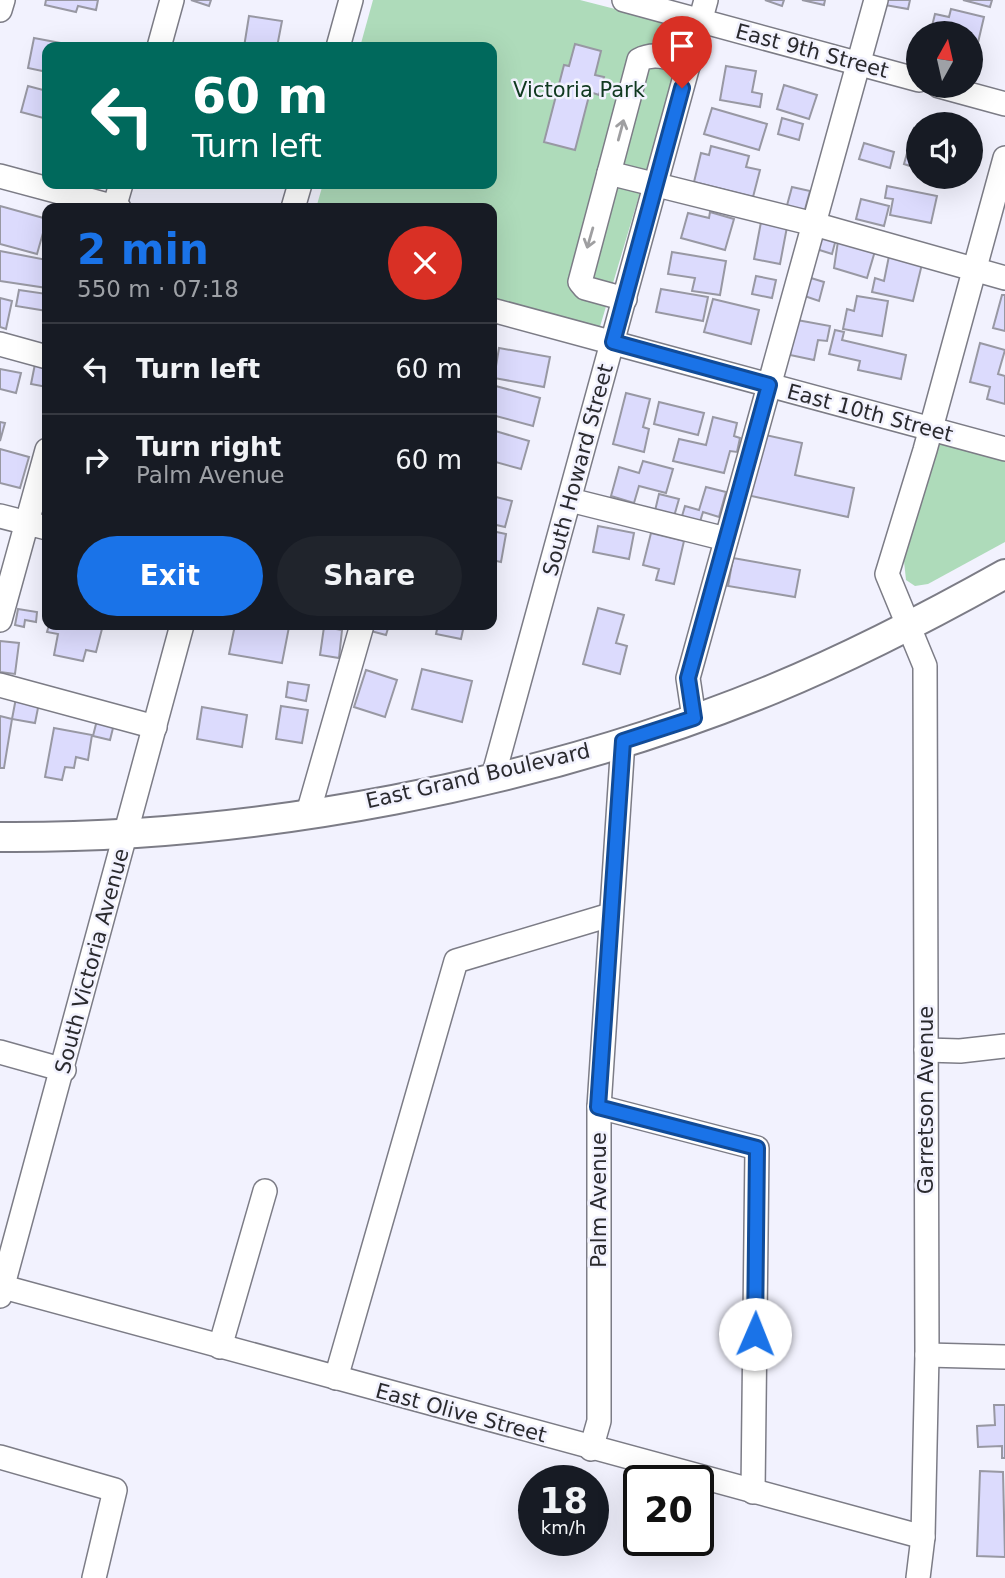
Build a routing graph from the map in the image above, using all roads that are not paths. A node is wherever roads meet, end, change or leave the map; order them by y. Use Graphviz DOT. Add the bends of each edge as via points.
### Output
graph roads {
  1 [pos="3,0"];
  2 [pos="172,0"];
  3 [pos="351,0"];
  4 [pos="624,0"];
  5 [pos="876,0"];
  6 [pos="0,10"];
  7 [pos="703,10"];
  8 [pos="160,42"];
  9 [pos="339,42"];
  10 [pos="689,64"];
  11 [pos="859,64"];
  12 [pos="906,77"];
  13 [pos="983,98"];
  14 [pos="1005,104"];
  15 [pos="1005,158"];
  16 [pos="609,173"];
  17 [pos="0,176"];
  18 [pos="656,183"];
  19 [pos="42,188"];
  20 [pos="47,189"];
  21 [pos="98,203"];
  22 [pos="814,224"];
  23 [pos="974,270"];
  24 [pos="1005,278"];
  25 [pos="625,299"];
  26 [pos="497,311"];
  27 [pos="613,342"];
  28 [pos="0,344"];
  29 [pos="42,356"];
  30 [pos="769,385"];
  31 [pos="931,429"];
  32 [pos="1005,449"];
  33 [pos="42,488"];
  34 [pos="570,500"];
  35 [pos="0,516"];
  36 [pos="37,526"];
  37 [pos="726,539"];
  38 [pos="1005,574"];
  39 [pos="0,620"];
  40 [pos="908,626"];
  41 [pos="181,630"];
  42 [pos="361,630"];
  43 [pos="0,685"];
  44 [pos="694,718"];
  45 [pos="155,727"];
  46 [pos="623,741"];
  47 [pos="493,777"];
  48 [pos="308,813"];
  49 [pos="125,833"];
  50 [pos="0,837"];
  51 [pos="610,915"];
  52 [pos="1005,1046"];
  53 [pos="926,1050"];
  54 [pos="0,1052"];
  55 [pos="64,1070"];
  56 [pos="598,1107"];
  57 [pos="265,1191"];
  58 [pos="1,1290"];
  59 [pos="220,1347"];
  60 [pos="927,1355"];
  61 [pos="1005,1357"];
  62 [pos="336,1378"];
  63 [pos="591,1449"];
  64 [pos="0,1457"];
  65 [pos="753,1492"];
  66 [pos="923,1542"];
  67 [pos="94,1578"];
  68 [pos="918,1578"];
  69 [pos="933,1578"];
  1 -- 6 [label="street"];
  2 -- 8 [label="street"];
  3 -- 9 [label="street"];
  4 -- 7 [label="street, East 9th Street"];
  5 -- 11 [label="street"];
  7 -- 10 [label="street, South Howard Street"];
  7 -- 11 [label="street, East 9th Street"];
  16 -- 10 [label="street, one-way" via="639,60 657,55"];
  10 -- 18 [label="street, South Howard Street"];
  11 -- 12 [label="street, East 9th Street"];
  11 -- 22 [label="street"];
  13 -- 14 [label="street"];
  15 -- 23 [label="street, Garretson Avenue"];
  16 -- 18 [label="street"];
  16 -- 25 [label="street, one-way" via="580,282 584,288"];
  17 -- 19 [label="street"];
  18 -- 22 [label="street"];
  18 -- 25 [label="street, South Howard Street"];
  20 -- 21 [label="street"];
  22 -- 23 [label="street"];
  22 -- 30 [label="street"];
  23 -- 24 [label="street"];
  23 -- 31 [label="street, Garretson Avenue"];
  25 -- 27 [label="street, South Howard Street"];
  26 -- 27 [label="street, East 10th Street"];
  27 -- 30 [label="street, East 10th Street"];
  27 -- 34 [label="street, South Howard Street"];
  28 -- 29 [label="street"];
  30 -- 31 [label="street, East 10th Street"];
  30 -- 37 [label="street"];
  31 -- 32 [label="street, East 10th Street"];
  31 -- 40 [label="street, Garretson Avenue" via="887,574"];
  33 -- 36 [label="street"];
  34 -- 37 [label="street"];
  34 -- 47 [label="street, South Howard Street"];
  35 -- 36 [label="street"];
  36 -- 39 [label="street"];
  37 -- 44 [label="street" via="688,678"];
  38 -- 40 [label="main road, East Grand Boulevard"];
  40 -- 44 [label="main road, East Grand Boulevard" via="775,688"];
  40 -- 53 [label="street, Garretson Avenue" via="925,666"];
  41 -- 45 [label="street, South Victoria Avenue"];
  42 -- 48 [label="street"];
  43 -- 45 [label="street"];
  44 -- 46 [label="main road, East Grand Boulevard"];
  45 -- 49 [label="street, South Victoria Avenue"];
  46 -- 47 [label="main road, East Grand Boulevard"];
  46 -- 51 [label="street, Palm Avenue"];
  47 -- 48 [label="main road, East Grand Boulevard"];
  48 -- 49 [label="main road, East Grand Boulevard"];
  49 -- 50 [label="main road, East Grand Boulevard"];
  49 -- 55 [label="street, South Victoria Avenue"];
  51 -- 56 [label="street, Palm Avenue"];
  51 -- 62 [label="street" via="456,961"];
  52 -- 53 [label="street"];
  53 -- 60 [label="street, Garretson Avenue"];
  54 -- 55 [label="street"];
  55 -- 58 [label="street, South Victoria Avenue"];
  56 -- 63 [label="street, Palm Avenue" via="598,1421"];
  56 -- 65 [label="street" via="757,1148"];
  57 -- 59 [label="street"];
  58 -- 59 [label="street, East Olive Street"];
  59 -- 62 [label="street, East Olive Street"];
  60 -- 61 [label="street"];
  60 -- 66 [label="street, Garretson Avenue"];
  62 -- 63 [label="street, East Olive Street"];
  63 -- 65 [label="street, East Olive Street"];
  64 -- 67 [label="street" via="115,1490"];
  65 -- 66 [label="street, East Olive Street"];
  66 -- 68 [label="street, Garretson Avenue"];
  66 -- 69 [label="street"];
}
